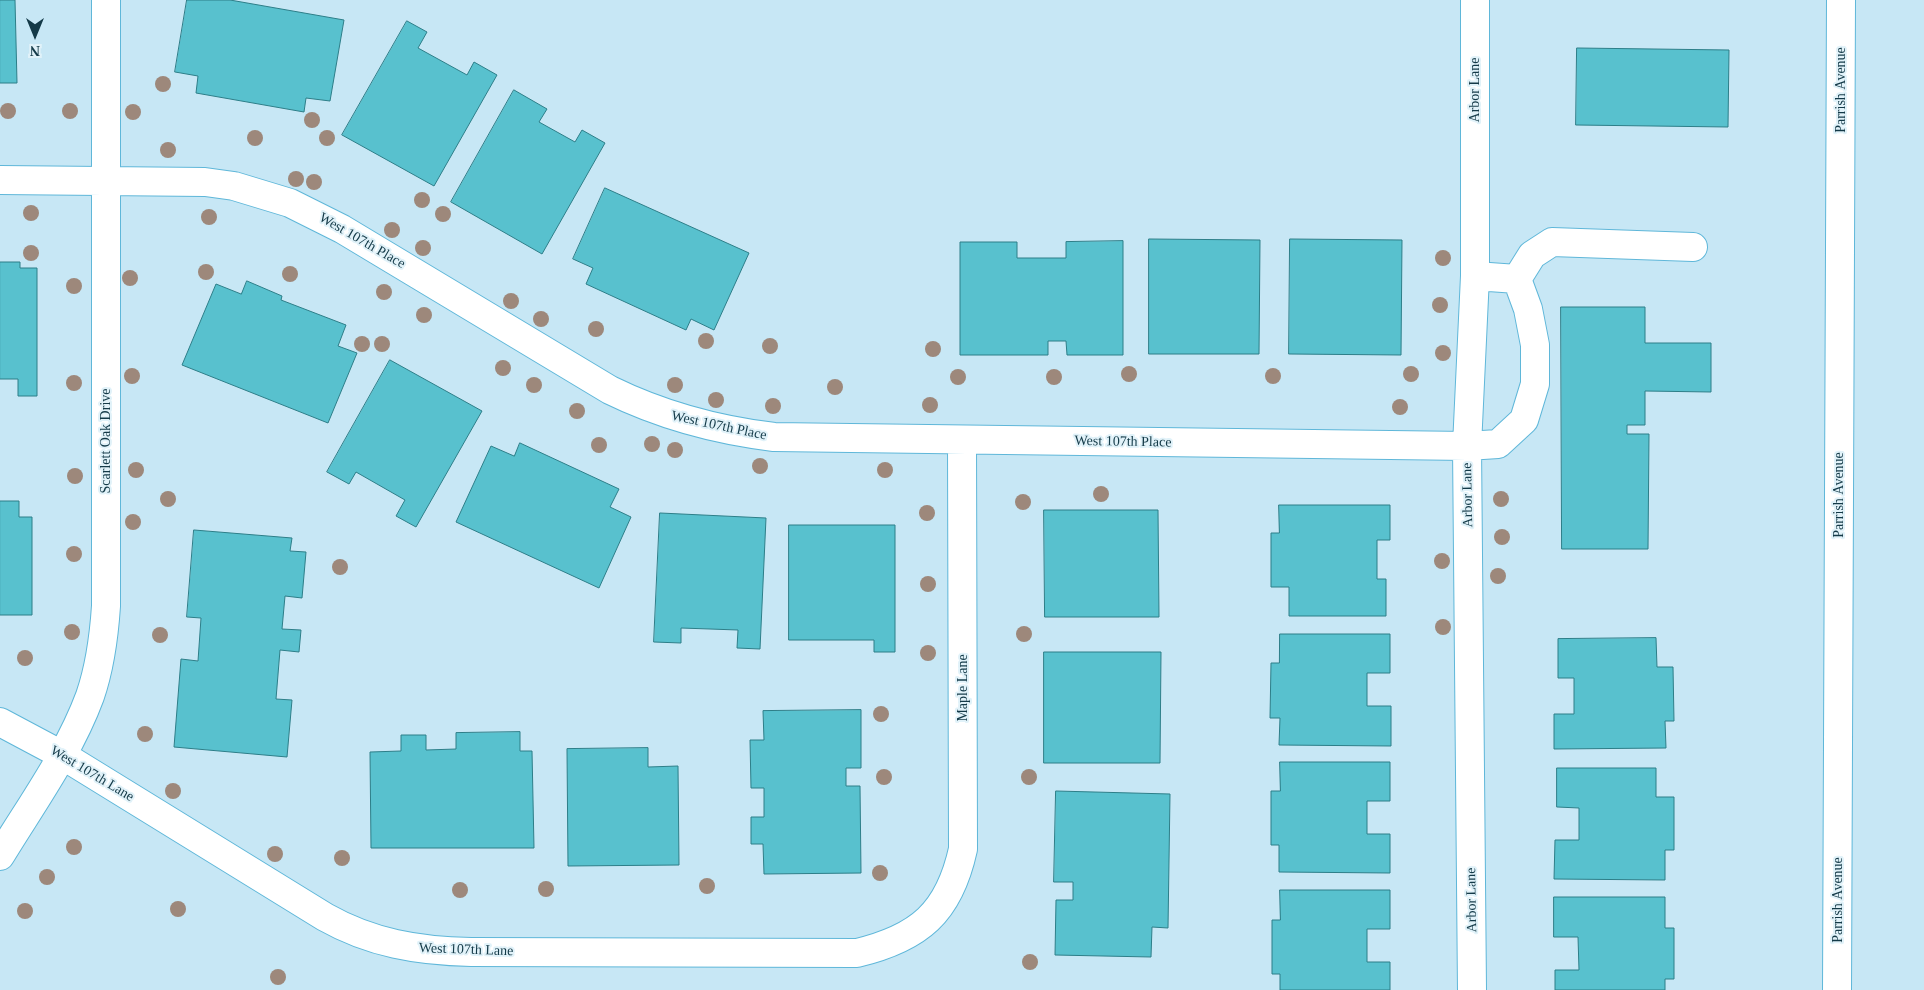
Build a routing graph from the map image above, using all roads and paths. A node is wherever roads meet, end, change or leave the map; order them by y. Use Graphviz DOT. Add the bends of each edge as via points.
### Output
graph roads {
  1 [pos="106,0"];
  2 [pos="1475,0"];
  3 [pos="1841,0"];
  4 [pos="0,180"];
  5 [pos="106,180"];
  6 [pos="1693,247"];
  7 [pos="1475,276"];
  8 [pos="1517,279"];
  9 [pos="962,440"];
  10 [pos="1467,446"];
  11 [pos="0,722"];
  12 [pos="62,755"];
  13 [pos="0,856"];
  14 [pos="925,924"];
  15 [pos="1472,990"];
  16 [pos="1837,990"];
  1 -- 5 [label="street, Scarlett Oak Drive"];
  2 -- 7 [label="street, Arbor Lane"];
  3 -- 16 [label="street, Parrish Avenue"];
  4 -- 5 [label="street, West 107th Place"];
  5 -- 9 [label="street, West 107th Place" via="205,182 234,186 290,203 342,229 610,390 669,415 712,427 774,437"];
  5 -- 12 [label="street, Scarlett Oak Drive" via="104,629 90,696"];
  6 -- 8 [label="street" via="1552,242 1532,254"];
  7 -- 8 [label="street"];
  7 -- 10 [label="street, Arbor Lane"];
  8 -- 10 [label="street, West 107th Place" via="1528,309 1535,344 1535,384 1524,420 1498,444"];
  9 -- 10 [label="street, West 107th Place"];
  9 -- 14 [label="street, Maple Lane" via="963,849 958,873 937,912"];
  10 -- 15 [label="street, Arbor Lane"];
  11 -- 12 [label="street, West 107th Lane"];
  12 -- 13 [label="street, Scarlett Oak Drive"];
  12 -- 14 [label="street, West 107th Lane" via="348,930 407,948 471,952 857,953 907,937"];
}
